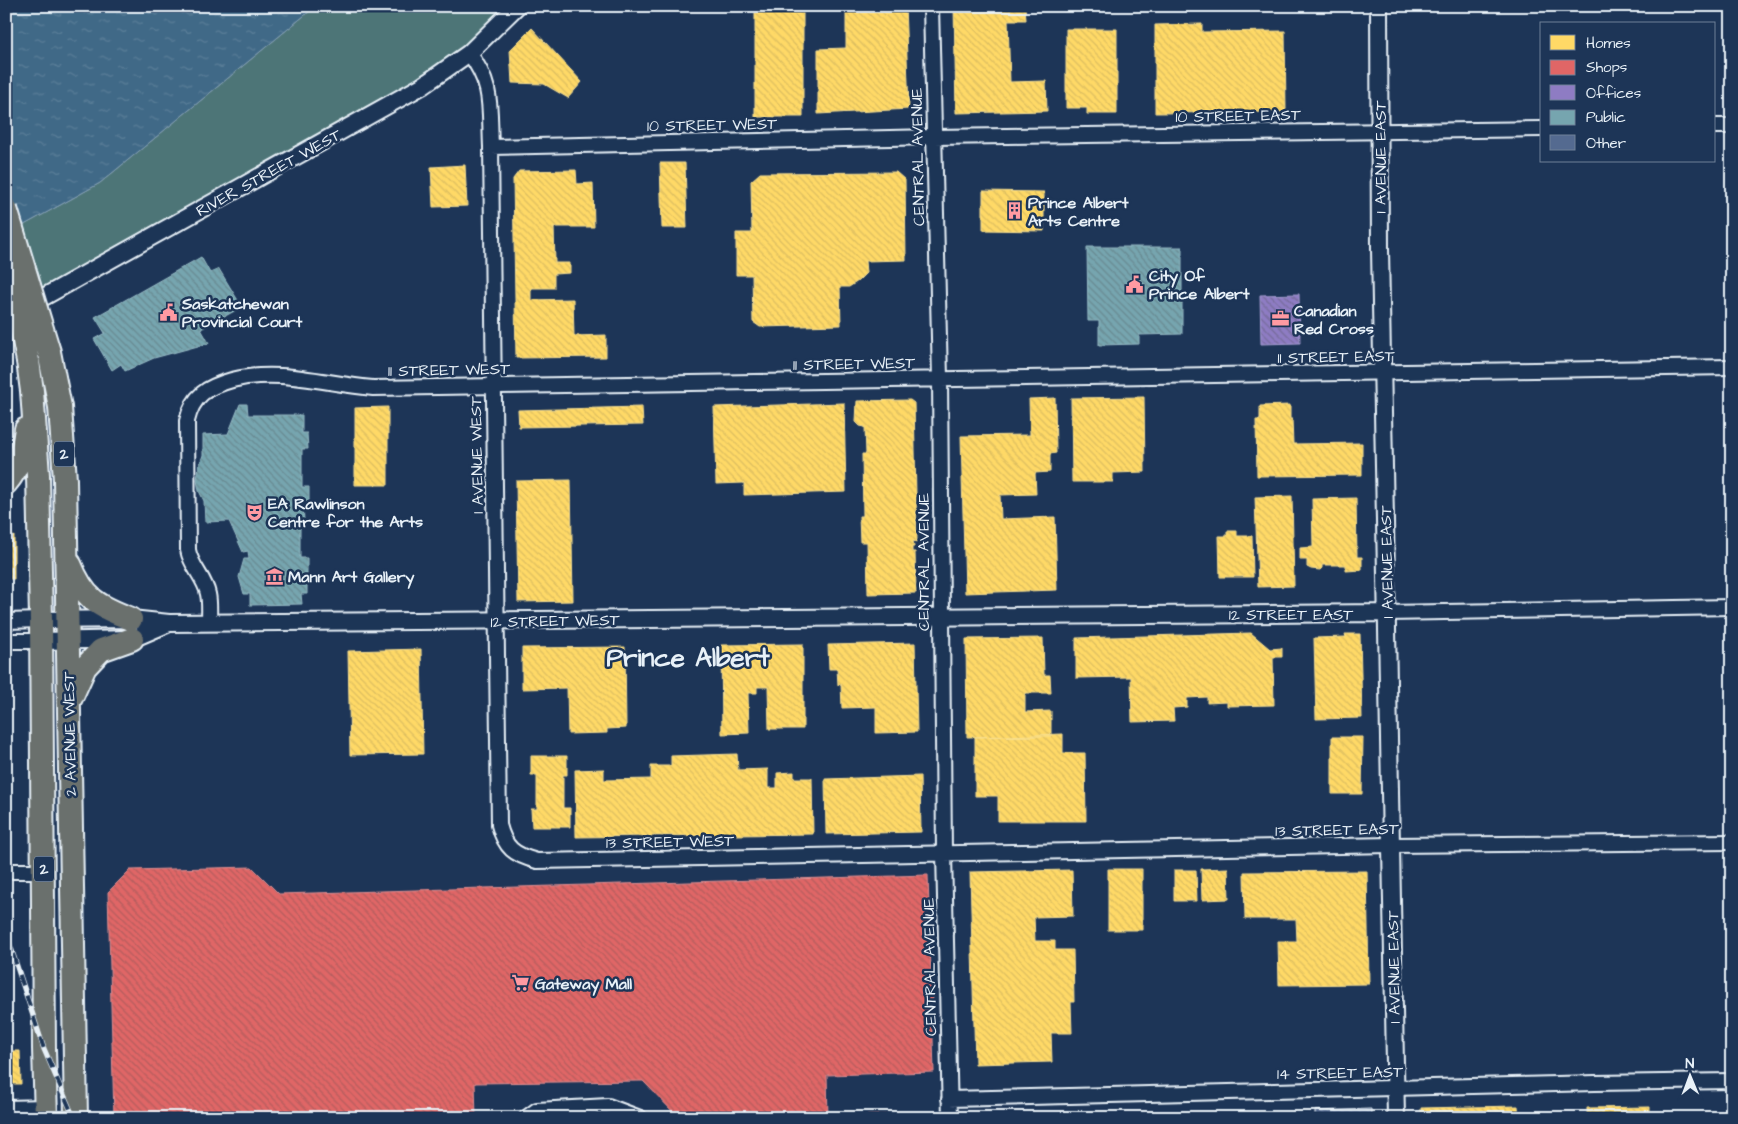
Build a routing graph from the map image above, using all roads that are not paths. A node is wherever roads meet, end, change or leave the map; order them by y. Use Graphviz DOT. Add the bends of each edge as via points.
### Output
graph roads {
  1 [pos="517,6"];
  2 [pos="931,6"];
  3 [pos="1379,6"];
  4 [pos="468,53"];
  5 [pos="1716,126"];
  6 [pos="1732,126"];
  7 [pos="1540,129"];
  8 [pos="1380,131"];
  9 [pos="934,137"];
  10 [pos="491,146"];
  11 [pos="6,209"];
  12 [pos="6,273"];
  13 [pos="6,318"];
  14 [pos="28,361"];
  15 [pos="1732,367"];
  16 [pos="1382,373"];
  17 [pos="940,379"];
  18 [pos="493,386"];
  19 [pos="6,483"];
  20 [pos="67,557"];
  21 [pos="1732,607"];
  22 [pos="1386,613"];
  23 [pos="941,616"];
  24 [pos="495,620"];
  25 [pos="6,621"];
  26 [pos="209,623"];
  27 [pos="132,629"];
  28 [pos="42,630"];
  29 [pos="67,630"];
  30 [pos="6,641"];
  31 [pos="68,706"];
  32 [pos="497,742"];
  33 [pos="1732,842"];
  34 [pos="1391,845"];
  35 [pos="944,853"];
  36 [pos="6,871"];
  37 [pos="44,871"];
  38 [pos="1732,1082"];
  39 [pos="1395,1089"];
  40 [pos="950,1099"];
  41 [pos="6,1108"];
  42 [pos="46,1113"];
  43 [pos="76,1118"];
  44 [pos="526,1118"];
  45 [pos="640,1118"];
  46 [pos="950,1118"];
  47 [pos="1396,1118"];
  1 -- 4 [label="street, RIVER STREET WEST"];
  2 -- 9 [label="street, CENTRAL AVENUE"];
  3 -- 8 [label="street, 1 AVENUE EAST"];
  4 -- 10 [label="street, 1 AVENUE WEST" via="481,70 489,93"];
  4 -- 13 [label="street, RIVER STREET WEST" via="415,90"];
  5 -- 6 [label="street"];
  7 -- 8 [label="street, 10 STREET EAST"];
  8 -- 9 [label="street, 10 STREET EAST"];
  8 -- 16 [label="street, 1 AVENUE EAST"];
  9 -- 10 [label="street, 10 STREET WEST"];
  9 -- 17 [label="street, CENTRAL AVENUE"];
  10 -- 18 [label="street, 1 AVENUE WEST"];
  11 -- 20 [label="highway, 2 AVENUE WEST / 2, bridge" via="50,352 60,407"];
  12 -- 14 [label="highway, 2, bridge"];
  14 -- 19 [label="highway" via="22,455"];
  14 -- 28 [label="highway, 2 AVENUE WEST / 2" via="38,475"];
  15 -- 16 [label="street, 11 STREET EAST"];
  16 -- 17 [label="street, 11 STREET EAST"];
  16 -- 22 [label="street, 1 AVENUE EAST"];
  17 -- 18 [label="street, 11 STREET WEST"];
  17 -- 23 [label="street, CENTRAL AVENUE"];
  18 -- 24 [label="street, 1 AVENUE WEST"];
  18 -- 26 [label="street, 11 STREET WEST" via="373,388 273,375 225,382 201,394 189,410 187,421 188,542 192,564 208,594"];
  20 -- 27 [label="highway" via="90,599"];
  20 -- 29 [label="highway, 2 AVENUE WEST / 2"];
  21 -- 22 [label="street, 12 STREET EAST"];
  22 -- 23 [label="street, 12 STREET EAST"];
  22 -- 34 [label="street, 1 AVENUE EAST"];
  23 -- 24 [label="street, 12 STREET WEST"];
  23 -- 35 [label="street, CENTRAL AVENUE"];
  24 -- 26 [label="street, 12 STREET WEST"];
  24 -- 32 [label="street, 1 AVENUE WEST"];
  25 -- 28 [label="street, 12 STREET WEST"];
  26 -- 27 [label="street, 12 STREET WEST" via="169,623"];
  27 -- 29 [label="street, 12 STREET WEST"];
  27 -- 31 [label="highway" via="101,650 85,667"];
  28 -- 29 [label="street, 12 STREET WEST"];
  28 -- 30 [label="street, 12 STREET WEST"];
  28 -- 37 [label="highway, 2 AVENUE WEST / 2"];
  29 -- 31 [label="highway, 2 AVENUE WEST / 2"];
  31 -- 43 [label="highway, 2 AVENUE WEST / 2"];
  32 -- 35 [label="street, 13 STREET WEST" via="502,837 510,849 537,861"];
  33 -- 34 [label="street, 13 STREET EAST"];
  34 -- 35 [label="street, 13 STREET EAST"];
  34 -- 39 [label="street, 1 AVENUE EAST"];
  35 -- 40 [label="street, CENTRAL AVENUE"];
  36 -- 37 [label="street"];
  37 -- 42 [label="highway, 2 AVENUE WEST / 2"];
  38 -- 39 [label="street, 14 STREET EAST"];
  39 -- 40 [label="street, 14 STREET EAST"];
  39 -- 47 [label="street, 1 AVENUE EAST"];
  40 -- 46 [label="street, CENTRAL AVENUE"];
  41 -- 42 [label="street"];
  44 -- 45 [label="street" via="537,1110 608,1106"];
}
